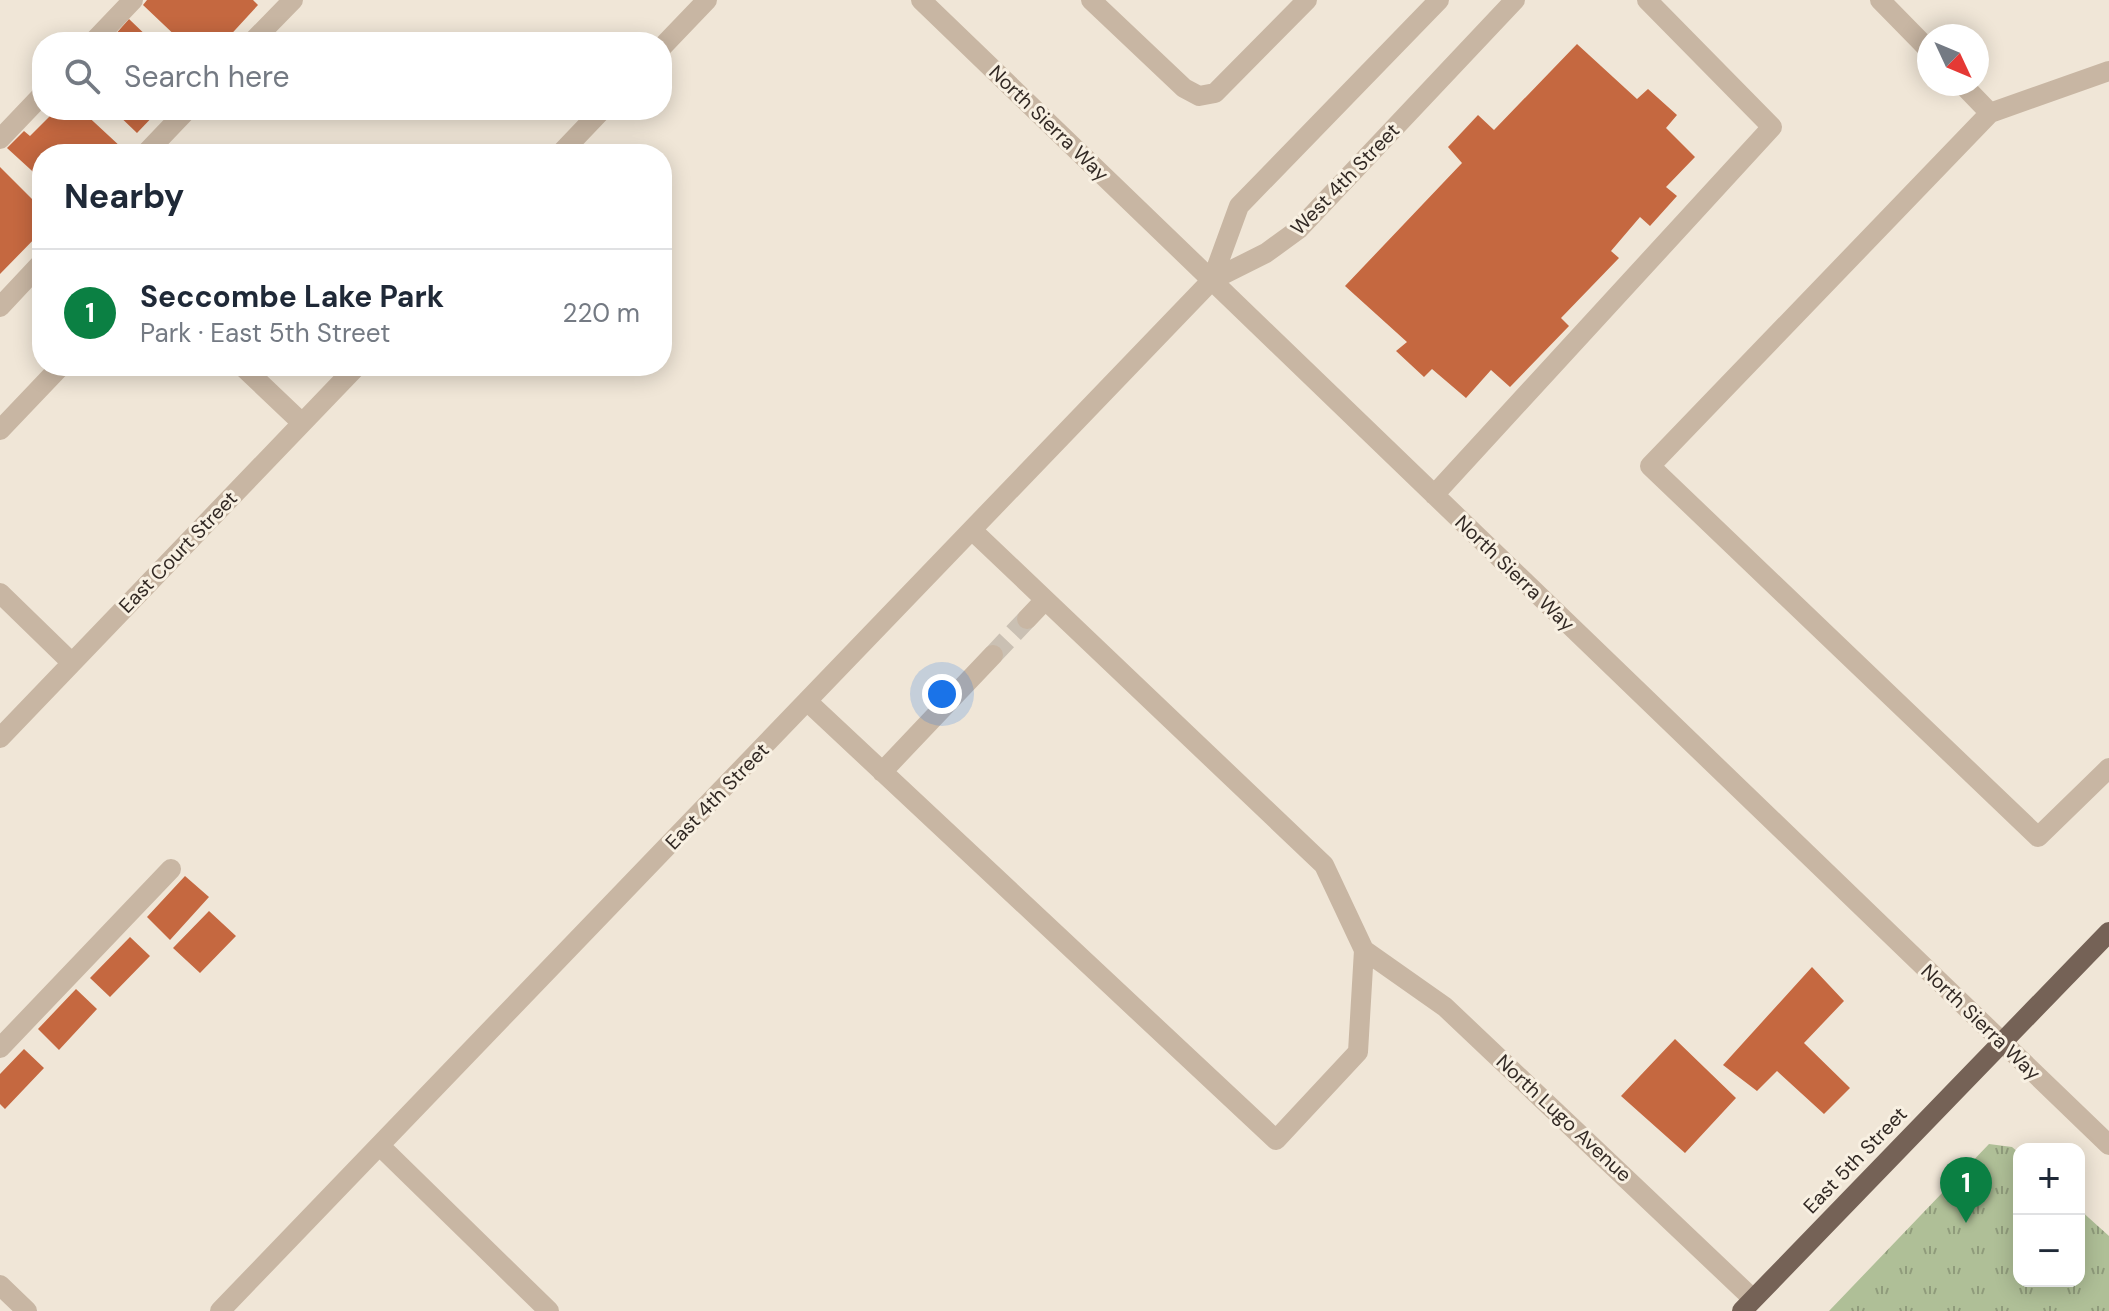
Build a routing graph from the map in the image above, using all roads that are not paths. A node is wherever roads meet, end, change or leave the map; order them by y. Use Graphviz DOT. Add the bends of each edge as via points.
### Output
graph roads {
  1 [pos="133,0"];
  2 [pos="293,0"];
  3 [pos="707,0"];
  4 [pos="921,0"];
  5 [pos="1091,0"];
  6 [pos="1307,0"];
  7 [pos="1439,0"];
  8 [pos="1515,0"];
  9 [pos="1647,0"];
  10 [pos="1880,0"];
  11 [pos="103,32"];
  12 [pos="262,32"];
  13 [pos="672,37"];
  14 [pos="1917,38"];
  15 [pos="2109,71"];
  16 [pos="1974,96"];
  17 [pos="32,105"];
  18 [pos="1990,113"];
  19 [pos="177,120"];
  20 [pos="592,120"];
  21 [pos="0,139"];
  22 [pos="155,144"];
  23 [pos="570,144"];
  24 [pos="32,273"];
  25 [pos="1212,280"];
  26 [pos="0,307"];
  27 [pos="51,376"];
  28 [pos="253,376"];
  29 [pos="347,376"];
  30 [pos="302,423"];
  31 [pos="0,430"];
  32 [pos="1434,495"];
  33 [pos="973,531"];
  34 [pos="0,593"];
  35 [pos="1045,600"];
  36 [pos="1027,619"];
  37 [pos="993,655"];
  38 [pos="72,663"];
  39 [pos="808,702"];
  40 [pos="0,738"];
  41 [pos="2109,768"];
  42 [pos="882,772"];
  43 [pos="171,869"];
  44 [pos="2109,932"];
  45 [pos="1364,950"];
  46 [pos="2003,1043"];
  47 [pos="0,1048"];
  48 [pos="2109,1145"];
  49 [pos="380,1146"];
  50 [pos="0,1285"];
  51 [pos="1747,1305"];
  52 [pos="27,1311"];
  53 [pos="220,1311"];
  54 [pos="549,1311"];
  1 -- 11 [label="street"];
  2 -- 12 [label="street"];
  3 -- 13 [label="street"];
  4 -- 25 [label="street, North Sierra Way"];
  5 -- 6 [label="street" via="1199,96 1215,93"];
  7 -- 25 [label="street" via="1239,206"];
  8 -- 25 [label="street, West 4th Street" via="1299,229 1266,253"];
  9 -- 32 [label="street" via="1772,127"];
  10 -- 14 [label="street"];
  15 -- 18 [label="street"];
  16 -- 18 [label="street"];
  17 -- 21 [label="street"];
  18 -- 41 [label="street" via="1650,466 2038,837"];
  19 -- 22 [label="street"];
  20 -- 23 [label="street"];
  24 -- 26 [label="street"];
  25 -- 32 [label="street, North Sierra Way"];
  25 -- 33 [label="street, East 4th Street"];
  27 -- 31 [label="street"];
  28 -- 30 [label="street"];
  29 -- 30 [label="street, East Court Street"];
  30 -- 38 [label="street, East Court Street"];
  32 -- 46 [label="street, North Sierra Way"];
  33 -- 35 [label="street"];
  33 -- 39 [label="street, East 4th Street"];
  34 -- 38 [label="street"];
  35 -- 36 [label="street"];
  35 -- 45 [label="street" via="1324,865"];
  37 -- 42 [label="street"];
  38 -- 40 [label="street, East Court Street"];
  39 -- 42 [label="street"];
  39 -- 49 [label="street, East 4th Street"];
  42 -- 45 [label="street" via="1276,1140 1358,1052"];
  43 -- 47 [label="street"];
  44 -- 46 [label="main road, East 5th Street"];
  45 -- 51 [label="street, North Lugo Avenue" via="1445,1007"];
  46 -- 48 [label="street, North Sierra Way"];
  46 -- 51 [label="main road, East 5th Street"];
  49 -- 53 [label="street, East 4th Street"];
  49 -- 54 [label="street"];
  50 -- 52 [label="street"];
}
